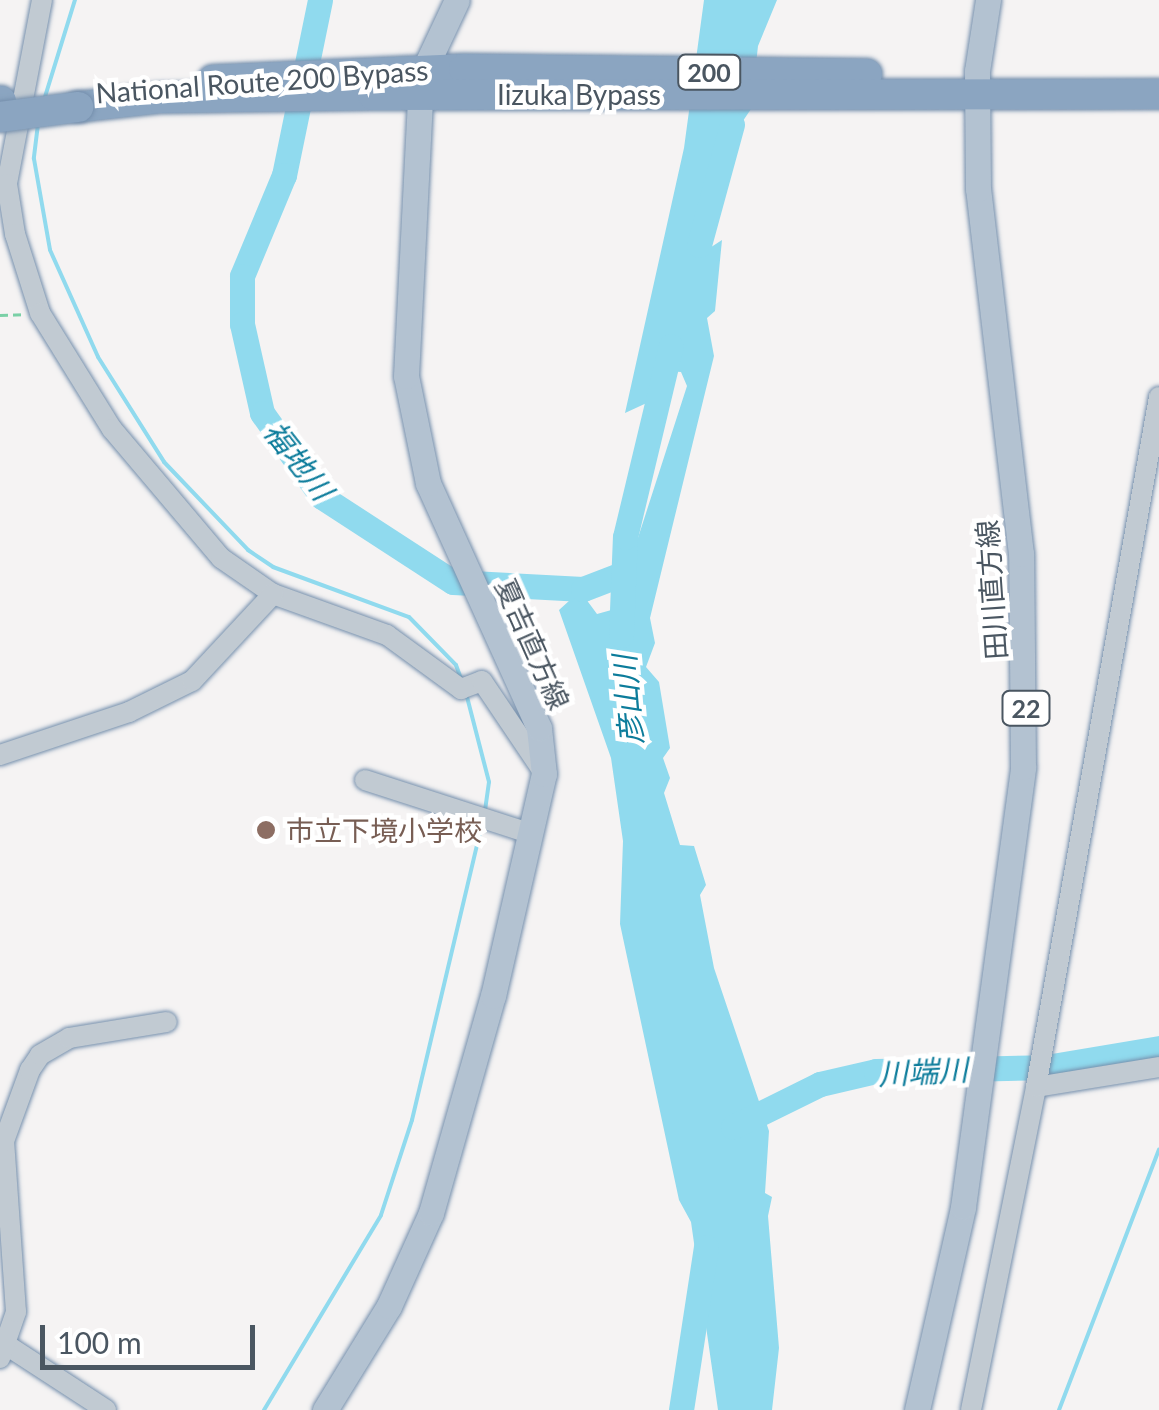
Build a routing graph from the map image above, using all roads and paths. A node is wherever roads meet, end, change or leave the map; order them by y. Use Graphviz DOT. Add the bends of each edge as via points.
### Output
graph roads {
  1 [pos="42,0"];
  2 [pos="457,0"];
  3 [pos="988,0"];
  4 [pos="1159,79"];
  5 [pos="422,83"];
  6 [pos="966,83"];
  7 [pos="1159,94"];
  8 [pos="78,100"];
  9 [pos="0,101"];
  10 [pos="0,117"];
  11 [pos="40,313"];
  12 [pos="0,315"];
  13 [pos="1159,398"];
  14 [pos="273,594"];
  15 [pos="0,754"];
  16 [pos="544,774"];
  17 [pos="366,780"];
  18 [pos="532,834"];
  19 [pos="167,1022"];
  20 [pos="1159,1067"];
  21 [pos="1036,1087"];
  22 [pos="2,1141"];
  23 [pos="3,1350"];
  24 [pos="106,1410"];
  25 [pos="324,1410"];
  26 [pos="917,1410"];
  27 [pos="971,1410"];
  1 -- 11 [label="street" via="7,184"];
  2 -- 5 [label="main road, 夏吉直方線"];
  3 -- 6 [label="main road, 田川直方線 / 22"];
  4 -- 6 [label="highway, 200"];
  5 -- 6 [label="highway, National Route 200 Bypass / 200"];
  5 -- 8 [label="highway, National Route 200 Bypass / 200" via="257,86"];
  5 -- 16 [label="main road, 夏吉直方線" via="406,376 415,444 441,518 539,728"];
  6 -- 7 [label="highway, 200"];
  6 -- 26 [label="main road, 田川直方線 / 22" via="1021,554 1024,767 963,1207"];
  8 -- 9 [label="highway, National Route 200 Bypass / 200"];
  8 -- 10 [label="highway, 200, bridge"];
  11 -- 12 [label="path"];
  11 -- 14 [label="street" via="152,480 222,558"];
  13 -- 21 [label="street"];
  14 -- 15 [label="street" via="192,681 128,712"];
  14 -- 16 [label="street" via="387,636 461,689 482,681"];
  16 -- 18 [label="main road, 夏吉直方線"];
  17 -- 18 [label="street"];
  18 -- 25 [label="main road, 夏吉直方線" via="431,1213 389,1306"];
  19 -- 22 [label="street" via="69,1038 40,1054"];
  20 -- 21 [label="street"];
  21 -- 27 [label="street"];
  22 -- 23 [label="street" via="16,1312"];
  23 -- 24 [label="street"];
}
